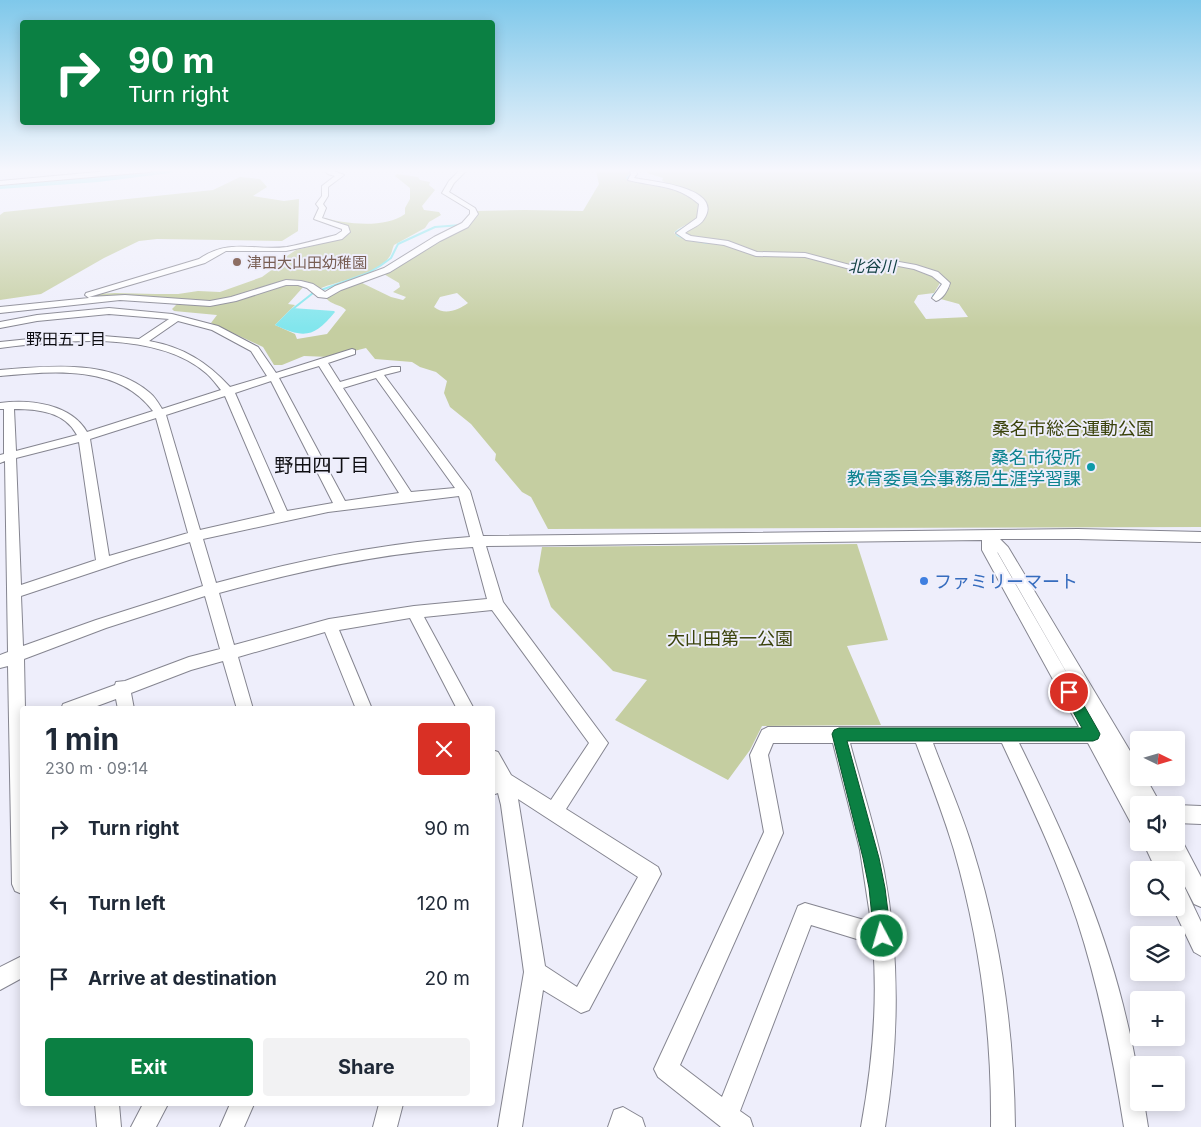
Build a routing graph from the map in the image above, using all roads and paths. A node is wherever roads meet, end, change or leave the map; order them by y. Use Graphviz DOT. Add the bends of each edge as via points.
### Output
graph roads {
  1 [pos="329,223"];
  2 [pos="467,223"];
  3 [pos="696,223"];
  4 [pos="936,298"];
  5 [pos="72,302"];
  6 [pos="0,310"];
  7 [pos="177,318"];
  8 [pos="0,325"];
  9 [pos="140,343"];
  10 [pos="0,345"];
  11 [pos="352,352"];
  12 [pos="322,362"];
  13 [pos="396,369"];
  14 [pos="0,373"];
  15 [pos="378,374"];
  16 [pos="274,378"];
  17 [pos="338,386"];
  18 [pos="229,392"];
  19 [pos="4,406"];
  20 [pos="160,413"];
  21 [pos="84,437"];
  22 [pos="5,458"];
  23 [pos="464,491"];
  24 [pos="407,496"];
  25 [pos="342,506"];
  26 [pos="282,515"];
  27 [pos="194,536"];
  28 [pos="988,536"];
  29 [pos="1201,537"];
  30 [pos="478,541"];
  31 [pos="103,563"];
  32 [pos="210,588"];
  33 [pos="14,593"];
  34 [pos="496,604"];
  35 [pos="414,612"];
  36 [pos="329,625"];
  37 [pos="229,652"];
  38 [pos="16,656"];
  39 [pos="0,662"];
  40 [pos="122,688"];
  41 [pos="77,706"];
  42 [pos="125,706"];
  43 [pos="244,706"];
  44 [pos="363,706"];
  45 [pos="464,706"];
  46 [pos="20,729"];
  47 [pos="839,734"];
  48 [pos="921,734"];
  49 [pos="1006,734"];
  50 [pos="1093,734"];
  51 [pos="495,769"];
  52 [pos="499,784"];
  53 [pos="1147,796"];
  54 [pos="1130,802"];
  55 [pos="552,812"];
  56 [pos="1185,814"];
  57 [pos="1201,815"];
  58 [pos="1177,851"];
  59 [pos="1201,897"];
  60 [pos="1185,911"];
  61 [pos="882,936"];
  62 [pos="1201,946"];
  63 [pos="20,968"];
  64 [pos="535,972"];
  65 [pos="0,979"];
  66 [pos="107,1106"];
  67 [pos="155,1106"];
  68 [pos="241,1106"];
  69 [pos="390,1106"];
  70 [pos="733,1121"];
  71 [pos="109,1127"];
  72 [pos="143,1127"];
  73 [pos="232,1127"];
  74 [pos="385,1127"];
  75 [pos="510,1127"];
  76 [pos="620,1127"];
  77 [pos="632,1127"];
  78 [pos="872,1127"];
  79 [pos="1003,1127"];
  80 [pos="1136,1127"];
  1 -- 5 [label="street" via="345,228 346,232 339,237 286,249 232,248 217,251 202,261"];
  2 -- 5 [label="street" via="381,273 327,295 321,295 300,282 266,287 238,299 200,304 128,298"];
  3 -- 4 [label="street" via="680,233 689,238 725,243 761,254 805,255 850,267 888,262 916,267 935,274 946,283"];
  5 -- 6 [label="street"];
  7 -- 8 [label="street" via="109,311"];
  7 -- 9 [label="street"];
  7 -- 16 [label="street" via="215,328 255,349"];
  9 -- 10 [label="street" via="74,338"];
  9 -- 18 [label="street" via="168,349 197,361 218,376"];
  11 -- 12 [label="street"];
  12 -- 16 [label="street"];
  12 -- 17 [label="street"];
  13 -- 15 [label="street"];
  14 -- 20 [label="street" via="60,370 110,376 138,389"];
  15 -- 17 [label="street"];
  15 -- 23 [label="street"];
  16 -- 18 [label="street"];
  16 -- 25 [label="street"];
  17 -- 24 [label="street"];
  18 -- 20 [label="street"];
  18 -- 26 [label="street"];
  19 -- 21 [label="street" via="34,407 62,414 77,425"];
  19 -- 22 [label="street"];
  20 -- 21 [label="street"];
  20 -- 27 [label="street"];
  21 -- 22 [label="street"];
  21 -- 31 [label="street"];
  22 -- 33 [label="street"];
  23 -- 24 [label="street"];
  23 -- 30 [label="street"];
  24 -- 25 [label="street"];
  25 -- 26 [label="street"];
  26 -- 27 [label="street"];
  27 -- 31 [label="street"];
  27 -- 32 [label="street"];
  28 -- 29 [label="street"];
  28 -- 30 [label="street"];
  28 -- 50 [label="street" via="990,550"];
  28 -- 53 [label="street" via="1003,550"];
  30 -- 32 [label="street" via="362,554"];
  30 -- 34 [label="street"];
  31 -- 33 [label="street"];
  32 -- 37 [label="street"];
  32 -- 38 [label="street" via="128,614"];
  33 -- 38 [label="street"];
  34 -- 35 [label="street"];
  34 -- 55 [label="street" via="599,743"];
  35 -- 36 [label="street"];
  35 -- 45 [label="street"];
  36 -- 37 [label="street"];
  36 -- 44 [label="street"];
  37 -- 40 [label="street"];
  37 -- 43 [label="street"];
  38 -- 39 [label="street"];
  38 -- 46 [label="street"];
  40 -- 41 [label="street"];
  40 -- 42 [label="street"];
  47 -- 48 [label="street"];
  47 -- 61 [label="street" via="871,858"];
  47 -- 70 [label="street" via="768,735 759,755 774,834 666,1068"];
  48 -- 49 [label="street"];
  48 -- 79 [label="street" via="963,849 985,934 999,1035"];
  49 -- 50 [label="street"];
  49 -- 80 [label="street" via="1059,848 1087,919 1122,1048"];
  50 -- 54 [label="street"];
  51 -- 52 [label="street"];
  52 -- 55 [label="street"];
  52 -- 64 [label="street" via="510,805"];
  55 -- 64 [label="street" via="651,874 580,1002"];
  56 -- 57 [label="street"];
  58 -- 59 [label="street"];
  60 -- 62 [label="street"];
  61 -- 70 [label="street" via="805,913"];
  61 -- 78 [label="street" via="884,1030"];
  63 -- 65 [label="street"];
  64 -- 75 [label="street"];
  66 -- 71 [label="street"];
  67 -- 72 [label="street"];
  68 -- 73 [label="street"];
  69 -- 74 [label="street"];
  76 -- 77 [label="street" via="623,1119"];
}
